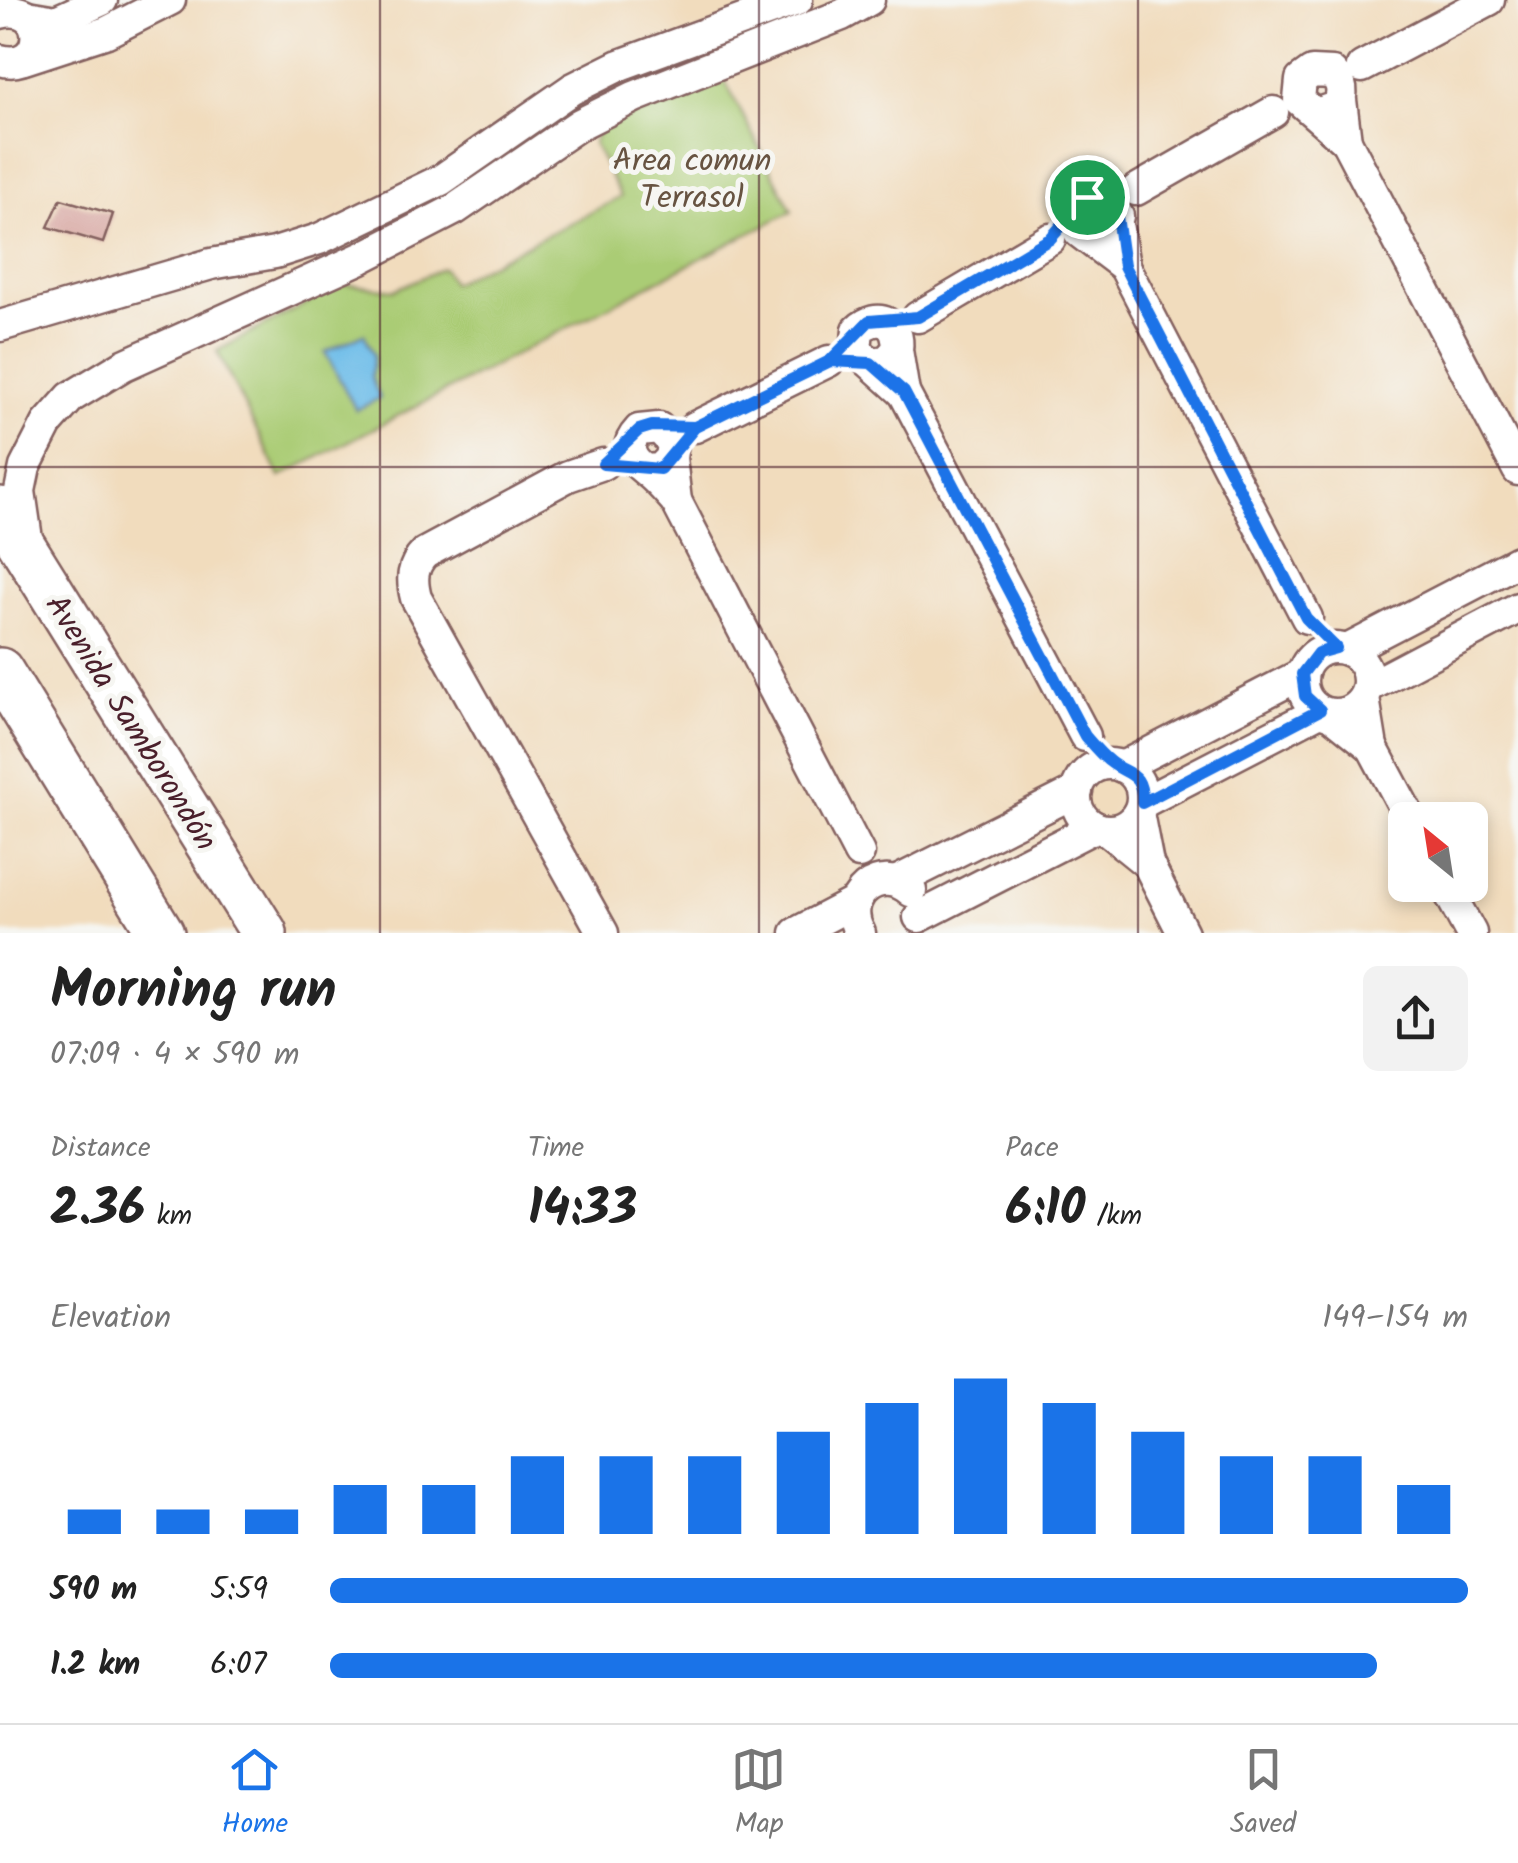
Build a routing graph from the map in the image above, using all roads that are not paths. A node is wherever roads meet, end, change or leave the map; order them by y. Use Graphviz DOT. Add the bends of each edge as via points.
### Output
graph roads {
  1 [pos="102,0"];
  2 [pos="170,0"];
  3 [pos="797,0"];
  4 [pos="870,0"];
  5 [pos="1488,0"];
  6 [pos="12,11"];
  7 [pos="10,63"];
  8 [pos="1362,66"];
  9 [pos="1310,75"];
  10 [pos="1327,104"];
  11 [pos="1273,112"];
  12 [pos="1136,190"];
  13 [pos="1085,201"];
  14 [pos="347,226"];
  15 [pos="1103,230"];
  16 [pos="1050,239"];
  17 [pos="361,258"];
  18 [pos="918,317"];
  19 [pos="867,325"];
  20 [pos="0,326"];
  21 [pos="883,354"];
  22 [pos="830,361"];
  23 [pos="695,427"];
  24 [pos="643,431"];
  25 [pos="657,461"];
  26 [pos="603,464"];
  27 [pos="1518,470"];
  28 [pos="0,510"];
  29 [pos="32,562"];
  30 [pos="1518,562"];
  31 [pos="1518,608"];
  32 [pos="1306,618"];
  33 [pos="1342,649"];
  34 [pos="1304,669"];
  35 [pos="0,671"];
  36 [pos="1366,692"];
  37 [pos="1325,712"];
  38 [pos="1085,736"];
  39 [pos="1372,748"];
  40 [pos="1117,765"];
  41 [pos="1079,785"];
  42 [pos="1400,802"];
  43 [pos="1140,808"];
  44 [pos="1100,828"];
  45 [pos="1148,864"];
  46 [pos="875,889"];
  47 [pos="1454,902"];
  48 [pos="916,928"];
  49 [pos="161,933"];
  50 [pos="264,933"];
  51 [pos="603,933"];
  52 [pos="796,933"];
  53 [pos="860,933"];
  54 [pos="1183,933"];
  55 [pos="1470,933"];
  1 -- 6 [label="street" via="56,21"];
  2 -- 7 [label="street" via="107,32"];
  3 -- 14 [label="street" via="588,81 441,180"];
  4 -- 17 [label="street" via="580,124 454,210"];
  5 -- 8 [label="street"];
  6 -- 7 [label="street" via="37,38 31,53"];
  8 -- 9 [label="street"];
  8 -- 10 [label="street"];
  9 -- 10 [label="street" via="1300,100"];
  9 -- 11 [label="street"];
  10 -- 11 [label="street"];
  10 -- 27 [label="street"];
  11 -- 12 [label="street"];
  12 -- 13 [label="street"];
  12 -- 15 [label="street"];
  13 -- 15 [label="street" via="1076,226"];
  13 -- 16 [label="street"];
  14 -- 17 [label="street"];
  14 -- 20 [label="street"];
  15 -- 16 [label="street"];
  15 -- 32 [label="street"];
  16 -- 18 [label="street"];
  17 -- 29 [label="street" via="170,344 71,397 24,467 21,510"];
  18 -- 19 [label="street"];
  18 -- 21 [label="street"];
  19 -- 21 [label="street" via="856,350"];
  19 -- 22 [label="street"];
  21 -- 22 [label="street"];
  21 -- 38 [label="street"];
  22 -- 23 [label="street"];
  23 -- 24 [label="street"];
  23 -- 25 [label="street"];
  24 -- 25 [label="street" via="670,436"];
  24 -- 26 [label="street"];
  25 -- 26 [label="street"];
  25 -- 46 [label="street"];
  26 -- 51 [label="street" via="425,552 412,584"];
  28 -- 29 [label="highway, Avenida Samborondón"];
  29 -- 50 [label="highway, Avenida Samborondón"];
  30 -- 33 [label="street"];
  31 -- 36 [label="street"];
  32 -- 33 [label="street"];
  32 -- 34 [label="street"];
  33 -- 34 [label="street" via="1318,653"];
  33 -- 36 [label="street" via="1364,665"];
  34 -- 37 [label="street" via="1305,696"];
  34 -- 40 [label="street"];
  35 -- 49 [label="highway"];
  36 -- 37 [label="street" via="1348,711"];
  36 -- 39 [label="street"];
  37 -- 39 [label="street"];
  37 -- 43 [label="street"];
  38 -- 40 [label="street"];
  38 -- 41 [label="street"];
  39 -- 42 [label="street"];
  40 -- 41 [label="street" via="1092,769"];
  40 -- 43 [label="street" via="1138,781"];
  41 -- 44 [label="street" via="1080,812"];
  41 -- 46 [label="street"];
  43 -- 44 [label="street" via="1126,826"];
  43 -- 45 [label="street"];
  44 -- 45 [label="street"];
  44 -- 48 [label="street"];
  45 -- 54 [label="street"];
  46 -- 48 [label="street" via="915,896"];
  46 -- 52 [label="street"];
  46 -- 53 [label="street" via="853,914"];
  47 -- 55 [label="street"];
}
